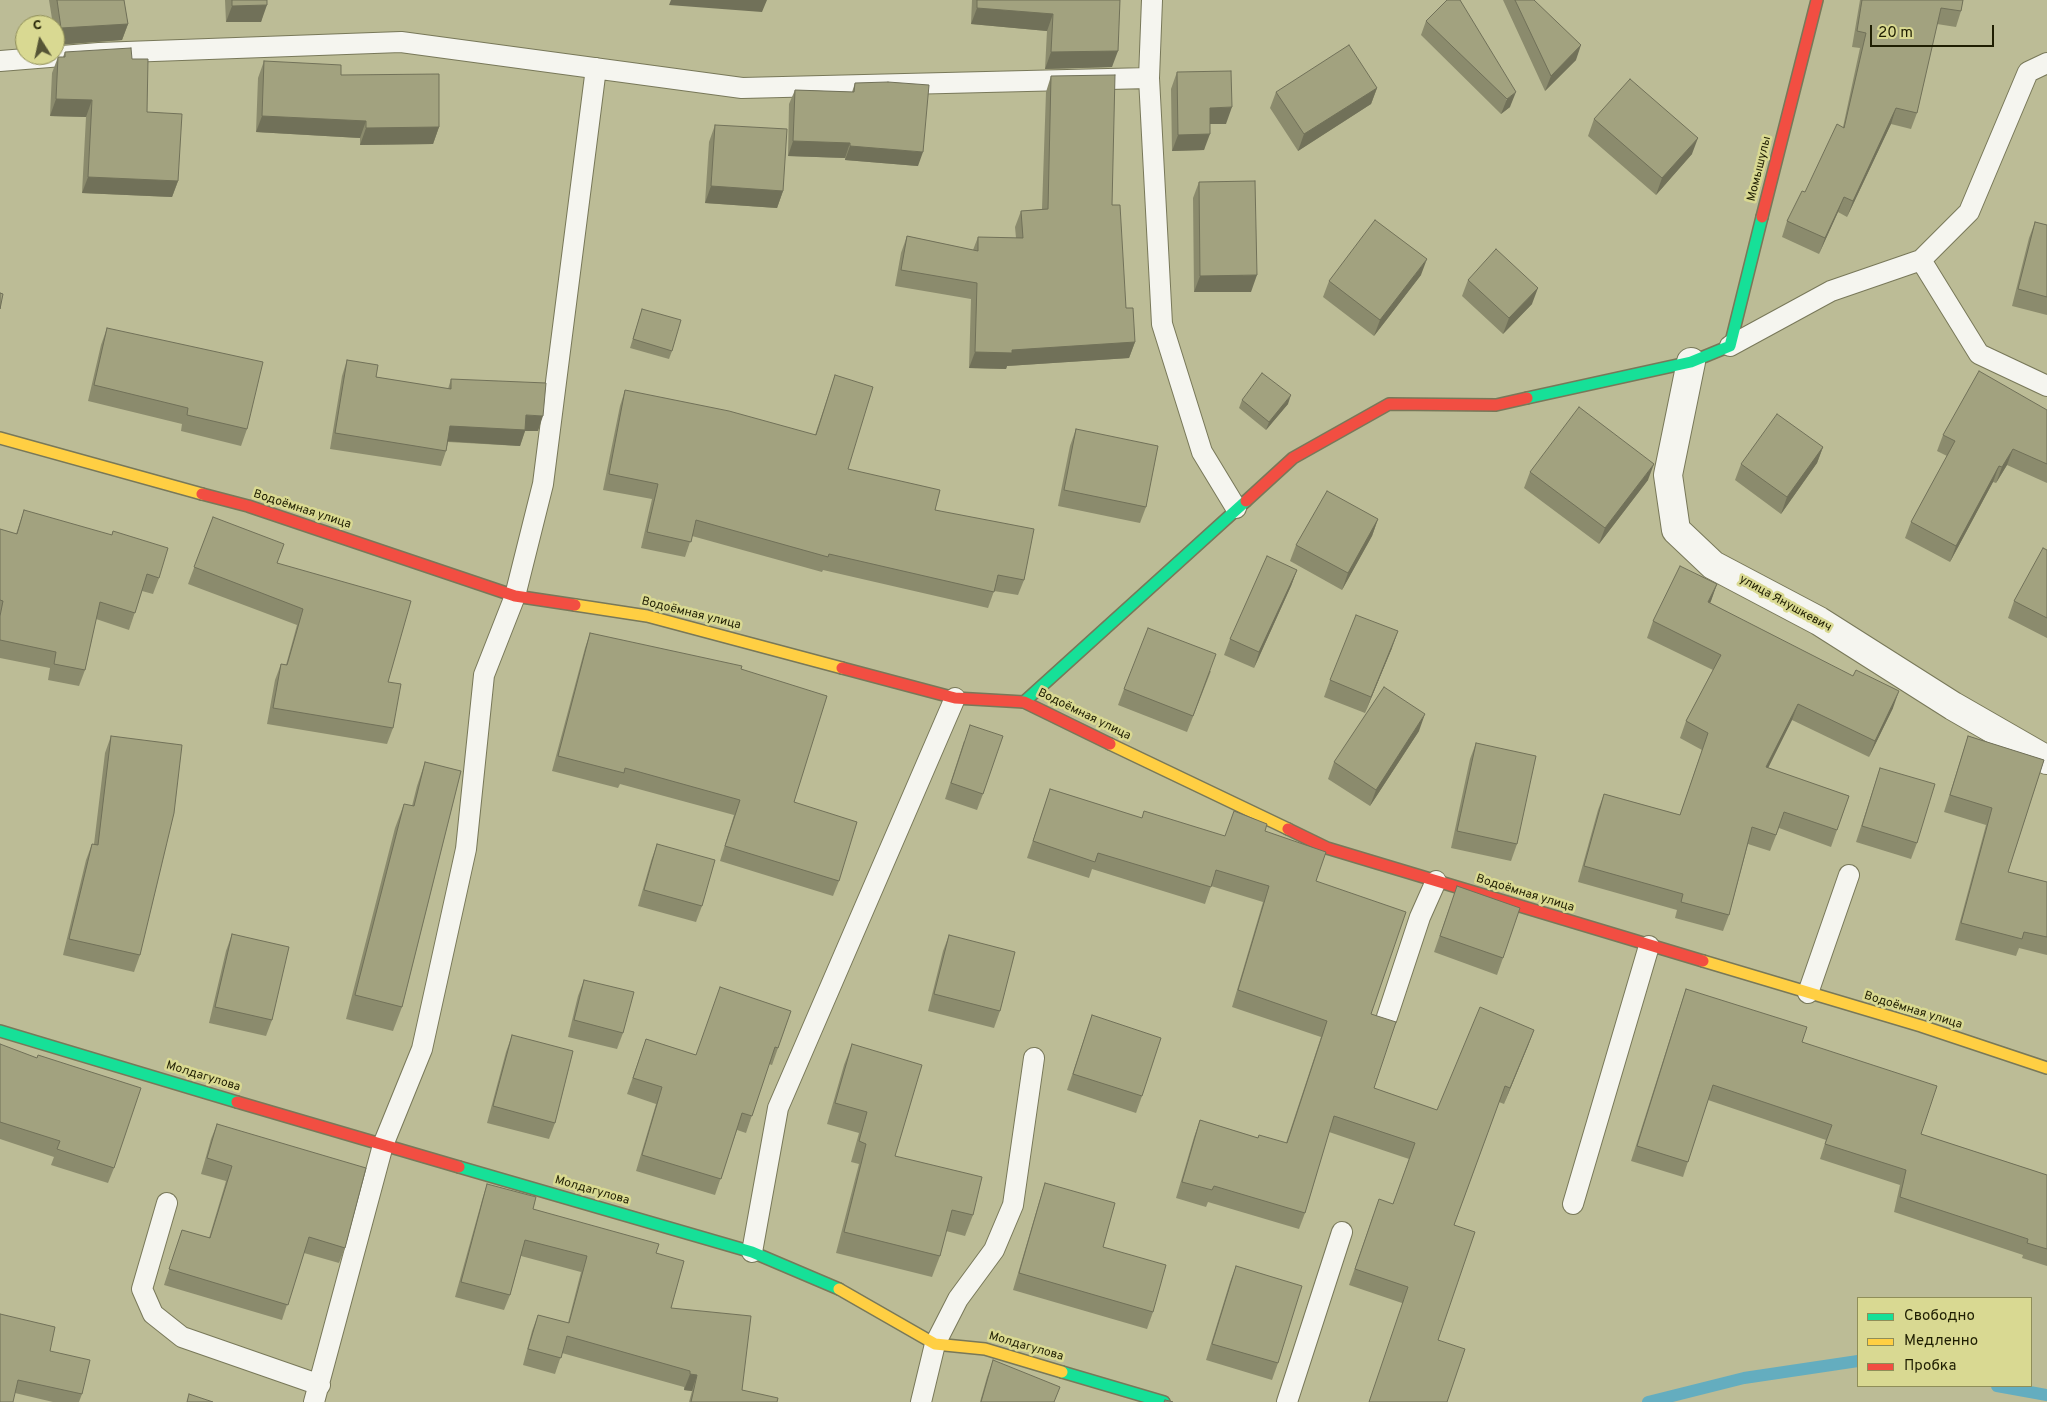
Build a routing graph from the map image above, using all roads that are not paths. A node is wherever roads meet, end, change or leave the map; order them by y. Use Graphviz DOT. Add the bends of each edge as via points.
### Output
graph roads {
  1 [pos="1152,0"];
  2 [pos="1817,0"];
  3 [pos="0,61"];
  4 [pos="2047,63"];
  5 [pos="596,68"];
  6 [pos="1149,78"];
  7 [pos="1921,260"];
  8 [pos="1730,346"];
  9 [pos="1692,362"];
  10 [pos="2047,386"];
  11 [pos="0,438"];
  12 [pos="1236,508"];
  13 [pos="516,596"];
  14 [pos="955,698"];
  15 [pos="1024,702"];
  16 [pos="2047,760"];
  17 [pos="1849,875"];
  18 [pos="1436,881"];
  19 [pos="1648,946"];
  20 [pos="1808,993"];
  21 [pos="1387,1017"];
  22 [pos="0,1031"];
  23 [pos="1034,1058"];
  24 [pos="2047,1068"];
  25 [pos="383,1145"];
  26 [pos="167,1203"];
  27 [pos="1574,1204"];
  28 [pos="1342,1232"];
  29 [pos="752,1252"];
  30 [pos="935,1344"];
  31 [pos="317,1394"];
  32 [pos="921,1402"];
  33 [pos="1164,1402"];
  34 [pos="1287,1402"];
  1 -- 6 [label="lane"];
  2 -- 8 [label="street, Момышулы"];
  3 -- 5 [label="lane" via="99,53 401,42"];
  4 -- 7 [label="lane" via="2028,72 1969,212"];
  5 -- 6 [label="lane" via="742,88"];
  5 -- 13 [label="lane" via="544,484"];
  6 -- 12 [label="lane" via="1162,324 1202,452"];
  7 -- 8 [label="lane" via="1832,291"];
  7 -- 10 [label="lane" via="1979,354"];
  8 -- 9 [label="street"];
  9 -- 12 [label="street" via="1496,405 1389,404 1293,458"];
  9 -- 16 [label="street, улица Янушкевич" via="1668,475 1676,530 1713,565 1819,621 1953,706"];
  11 -- 13 [label="street, Водоёмная улица" via="248,506"];
  12 -- 15 [label="street"];
  13 -- 14 [label="street, Водоёмная улица" via="647,616"];
  13 -- 25 [label="lane" via="484,675 466,849 422,1048"];
  14 -- 15 [label="street, Водоёмная улица"];
  14 -- 29 [label="lane" via="778,1108"];
  15 -- 18 [label="street, Водоёмная улица" via="1327,848"];
  17 -- 20 [label="lane"];
  18 -- 19 [label="street, Водоёмная улица"];
  18 -- 21 [label="lane" via="1420,917"];
  19 -- 20 [label="street, Водоёмная улица"];
  19 -- 27 [label="lane"];
  20 -- 24 [label="street, Водоёмная улица"];
  22 -- 25 [label="street, Молдагулова"];
  23 -- 30 [label="lane" via="1013,1205 994,1250 958,1299"];
  25 -- 29 [label="street, Молдагулова"];
  25 -- 31 [label="lane"];
  26 -- 31 [label="lane" via="142,1289 153,1314 182,1337"];
  28 -- 34 [label="lane"];
  29 -- 30 [label="street, Молдагулова" via="828,1282"];
  30 -- 32 [label="lane"];
  30 -- 33 [label="street, Молдагулова" via="985,1349"];
}
